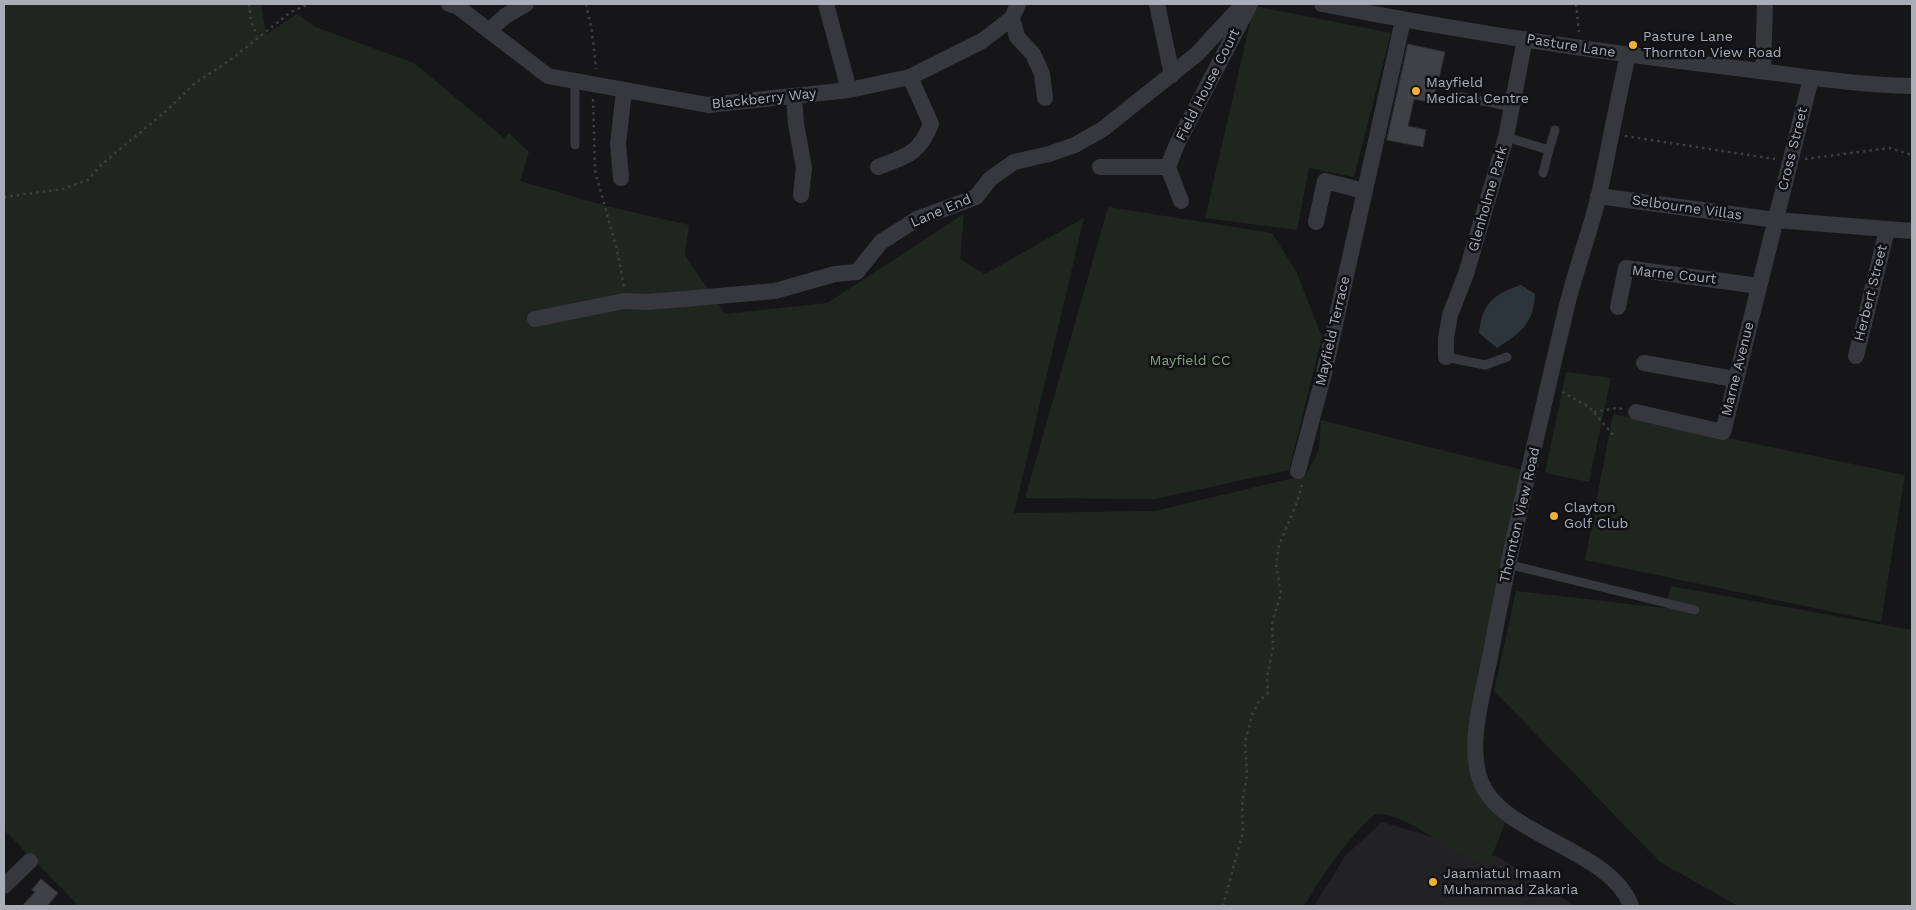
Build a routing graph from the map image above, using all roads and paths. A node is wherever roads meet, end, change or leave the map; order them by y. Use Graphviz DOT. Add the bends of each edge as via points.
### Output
graph roads {
  1 [pos="249,4"];
  2 [pos="309,4"];
  3 [pos="448,4"];
  4 [pos="526,4"];
  5 [pos="586,4"];
  6 [pos="826,4"];
  7 [pos="1157,4"];
  8 [pos="1243,4"];
  9 [pos="1250,4"];
  10 [pos="1322,4"];
  11 [pos="1576,4"];
  12 [pos="1765,4"];
  13 [pos="1015,11"];
  14 [pos="1224,12"];
  15 [pos="1403,20"];
  16 [pos="489,31"];
  17 [pos="257,36"];
  18 [pos="1525,39"];
  19 [pos="1579,48"];
  20 [pos="1628,55"];
  21 [pos="1763,71"];
  22 [pos="1172,75"];
  23 [pos="910,77"];
  24 [pos="1811,78"];
  25 [pos="575,81"];
  26 [pos="595,86"];
  27 [pos="1912,86"];
  28 [pos="849,90"];
  29 [pos="624,91"];
  30 [pos="1453,96"];
  31 [pos="794,97"];
  32 [pos="1046,98"];
  33 [pos="1512,107"];
  34 [pos="1555,130"];
  35 [pos="1610,134"];
  36 [pos="1506,137"];
  37 [pos="576,145"];
  38 [pos="1549,150"];
  39 [pos="1912,155"];
  40 [pos="1788,161"];
  41 [pos="878,167"];
  42 [pos="1100,167"];
  43 [pos="1168,167"];
  44 [pos="1542,173"];
  45 [pos="621,178"];
  46 [pos="1364,191"];
  47 [pos="800,195"];
  48 [pos="1598,196"];
  49 [pos="4,197"];
  50 [pos="1181,201"];
  51 [pos="1776,220"];
  52 [pos="1316,222"];
  53 [pos="1887,230"];
  54 [pos="1912,232"];
  55 [pos="1759,286"];
  56 [pos="624,301"];
  57 [pos="1618,307"];
  58 [pos="535,319"];
  59 [pos="1856,356"];
  60 [pos="1446,357"];
  61 [pos="1507,357"];
  62 [pos="1644,363"];
  63 [pos="1734,379"];
  64 [pos="1550,385"];
  65 [pos="1594,412"];
  66 [pos="1636,412"];
  67 [pos="1616,438"];
  68 [pos="1298,471"];
  69 [pos="1507,564"];
  70 [pos="1695,610"];
  71 [pos="30,862"];
  72 [pos="4,886"];
  73 [pos="1222,906"];
  74 [pos="1631,906"];
  1 -- 17 [label="path"];
  2 -- 17 [label="path" via="291,12"];
  3 -- 16 [label="street, Blackberry Way" via="458,7"];
  4 -- 16 [label="street" via="505,16"];
  5 -- 26 [label="path" via="592,31"];
  6 -- 28 [label="street"];
  7 -- 22 [label="street"];
  8 -- 14 [label="street, Lane End"];
  9 -- 43 [label="street, Field House Court"];
  10 -- 15 [label="street, Pasture Lane"];
  11 -- 19 [label="path"];
  12 -- 21 [label="street"];
  13 -- 23 [label="street, Blackberry Way" via="982,41"];
  13 -- 32 [label="street" via="1017,37 1033,54 1042,74"];
  14 -- 22 [label="street, Lane End" via="1197,54"];
  15 -- 18 [label="street, Pasture Lane"];
  15 -- 46 [label="street, Mayfield Terrace"];
  16 -- 25 [label="street, Blackberry Way" via="548,76"];
  17 -- 49 [label="path" via="230,60 194,84 88,180 63,189"];
  18 -- 19 [label="street, Pasture Lane"];
  18 -- 33 [label="street, Glenholme Park"];
  19 -- 20 [label="street, Pasture Lane"];
  20 -- 21 [label="street, Pasture Lane"];
  20 -- 35 [label="street, Thornton View Road"];
  21 -- 24 [label="street, Pasture Lane"];
  22 -- 56 [label="street, Lane End" via="1096,133 1058,151 1014,162 990,179 976,197 917,219 881,242 857,272 835,274 775,291 649,302"];
  23 -- 28 [label="street, Blackberry Way"];
  23 -- 41 [label="street" via="930,124 924,141 914,153"];
  24 -- 27 [label="street, Pasture Lane"];
  24 -- 40 [label="street, Cross Street"];
  25 -- 26 [label="street, Blackberry Way"];
  25 -- 37 [label="lane"];
  26 -- 29 [label="street, Blackberry Way"];
  26 -- 56 [label="path" via="592,106 595,171 627,300"];
  28 -- 31 [label="street, Blackberry Way"];
  29 -- 31 [label="street, Blackberry Way" via="708,105"];
  29 -- 45 [label="street" via="618,144"];
  30 -- 33 [label="lane"];
  31 -- 47 [label="street" via="804,168"];
  33 -- 36 [label="street, Glenholme Park"];
  34 -- 38 [label="lane"];
  35 -- 40 [label="path"];
  35 -- 48 [label="street, Thornton View Road"];
  36 -- 38 [label="lane"];
  36 -- 60 [label="street, Glenholme Park" via="1466,274 1450,315"];
  38 -- 44 [label="lane"];
  39 -- 40 [label="path" via="1890,148"];
  40 -- 51 [label="street, Cross Street"];
  42 -- 43 [label="street"];
  43 -- 50 [label="street"];
  46 -- 52 [label="street" via="1325,181"];
  46 -- 68 [label="street, Mayfield Terrace" via="1324,374"];
  48 -- 51 [label="street, Selbourne Villas"];
  48 -- 64 [label="street, Thornton View Road" via="1564,316"];
  51 -- 53 [label="street, Selbourne Villas"];
  51 -- 55 [label="street, Marne Avenue"];
  53 -- 54 [label="street, Selbourne Villas"];
  53 -- 59 [label="street, Herbert Street"];
  55 -- 57 [label="street, Marne Court" via="1626,268"];
  55 -- 63 [label="street, Marne Avenue"];
  56 -- 58 [label="street, Lane End"];
  60 -- 61 [label="lane" via="1485,365"];
  62 -- 63 [label="street"];
  63 -- 66 [label="street, Marne Avenue" via="1723,432"];
  64 -- 65 [label="path"];
  64 -- 69 [label="street, Thornton View Road"];
  65 -- 66 [label="path" via="1616,408"];
  65 -- 67 [label="path"];
  68 -- 73 [label="path" via="1306,474 1279,545 1276,565 1281,593 1272,624 1268,693 1252,716 1245,742 1247,775 1242,805 1243,832"];
  69 -- 70 [label="lane"];
  69 -- 74 [label="street, Thornton View Road" via="1474,756 1481,784 1496,806 1600,868 1628,897"];
  71 -- 72 [label="street"];
}
